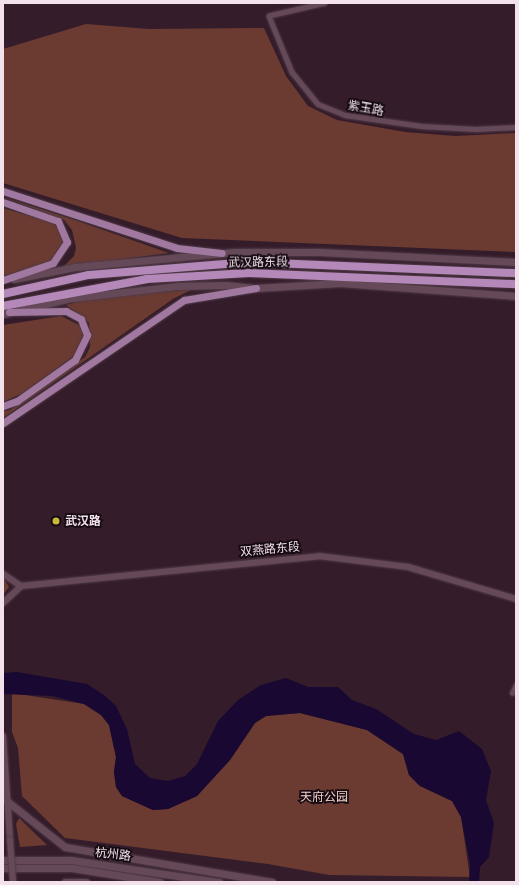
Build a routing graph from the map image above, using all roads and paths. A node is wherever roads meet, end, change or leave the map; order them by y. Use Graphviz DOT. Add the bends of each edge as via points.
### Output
graph roads {
  1 [pos="325,3"];
  2 [pos="516,127"];
  3 [pos="3,192"];
  4 [pos="3,202"];
  5 [pos="222,253"];
  6 [pos="516,262"];
  7 [pos="516,273"];
  8 [pos="3,280"];
  9 [pos="516,284"];
  10 [pos="256,288"];
  11 [pos="3,294"];
  12 [pos="516,296"];
  13 [pos="3,306"];
  14 [pos="6,313"];
  15 [pos="3,406"];
  16 [pos="3,422"];
  17 [pos="3,574"];
  18 [pos="21,586"];
  19 [pos="516,599"];
  20 [pos="3,603"];
  21 [pos="516,685"];
  22 [pos="512,692"];
  23 [pos="3,736"];
  24 [pos="5,799"];
  25 [pos="3,860"];
  26 [pos="3,868"];
  27 [pos="13,882"];
  28 [pos="65,882"];
  29 [pos="86,882"];
  30 [pos="160,882"];
  31 [pos="219,882"];
  32 [pos="272,882"];
  1 -- 2 [label="street, 紫玉路" via="269,16 300,86 329,110 421,126 475,129"];
  3 -- 5 [label="main road" via="177,248"];
  4 -- 8 [label="main road" via="58,221 67,242 53,263"];
  5 -- 6 [label="main road" via="319,252"];
  5 -- 8 [label="main road" via="75,267"];
  7 -- 11 [label="highway, 武汉路东段" via="250,262 103,273"];
  9 -- 13 [label="highway, 武汉路东段" via="326,274 241,273 147,279"];
  10 -- 12 [label="main road" via="340,283"];
  10 -- 14 [label="main road" via="226,285 114,292"];
  10 -- 16 [label="main road" via="184,300"];
  14 -- 15 [label="main road" via="66,311 81,319 87,335 75,360 18,401"];
  17 -- 18 [label="street"];
  18 -- 19 [label="street, 双燕路东段" via="319,556 408,567"];
  18 -- 20 [label="street"];
  21 -- 22 [label="street"];
  23 -- 24 [label="street"];
  24 -- 27 [label="street, bridge"];
  24 -- 32 [label="main road" via="65,847"];
  25 -- 31 [label="main road, 杭州路" via="71,860"];
  26 -- 30 [label="main road, 杭州路" via="72,868"];
  28 -- 29 [label="main road"];
}
